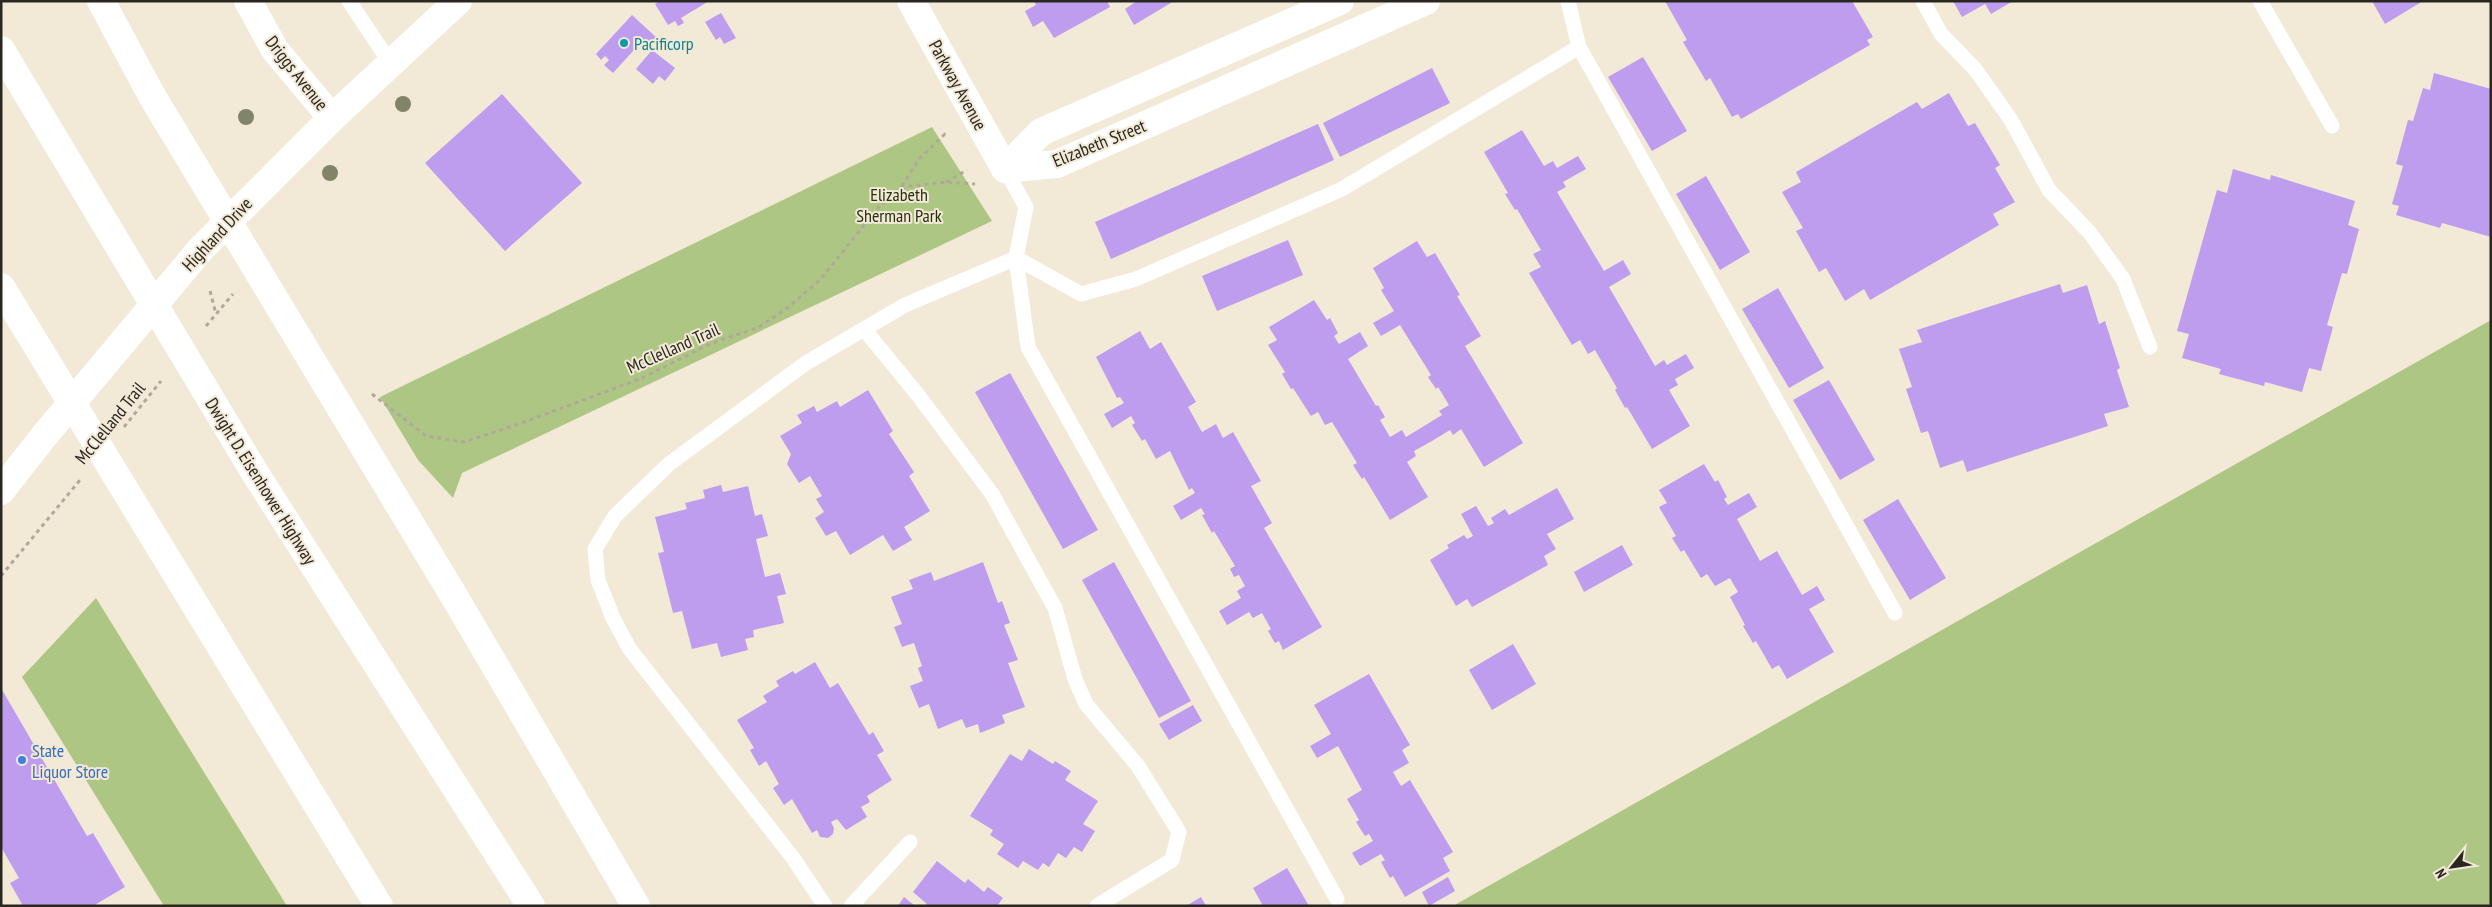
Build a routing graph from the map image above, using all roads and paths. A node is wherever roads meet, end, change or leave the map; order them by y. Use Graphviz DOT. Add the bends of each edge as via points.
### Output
graph roads {
  1 [pos="101,1"];
  2 [pos="248,1"];
  3 [pos="349,1"];
  4 [pos="458,1"];
  5 [pos="911,1"];
  6 [pos="1340,1"];
  7 [pos="1426,1"];
  8 [pos="1568,1"];
  9 [pos="1924,1"];
  10 [pos="2260,1"];
  11 [pos="1579,46"];
  12 [pos="1,50"];
  13 [pos="391,64"];
  14 [pos="332,118"];
  15 [pos="2332,126"];
  16 [pos="949,140"];
  17 [pos="962,162"];
  18 [pos="1005,169"];
  19 [pos="966,170"];
  20 [pos="946,182"];
  21 [pos="902,187"];
  22 [pos="1016,258"];
  23 [pos="239,286"];
  24 [pos="1,287"];
  25 [pos="864,329"];
  26 [pos="203,330"];
  27 [pos="2150,347"];
  28 [pos="166,375"];
  29 [pos="376,396"];
  30 [pos="123,428"];
  31 [pos="85,474"];
  32 [pos="1,491"];
  33 [pos="1,576"];
  34 [pos="1895,613"];
  35 [pos="910,842"];
  36 [pos="1337,899"];
  37 [pos="379,906"];
  38 [pos="531,906"];
  39 [pos="636,906"];
  40 [pos="825,906"];
  41 [pos="851,906"];
  42 [pos="1097,906"];
  1 -- 39 [label="main road" via="152,96 454,596"];
  2 -- 14 [label="main road, Driggs Avenue" via="275,50"];
  3 -- 13 [label="lane"];
  4 -- 13 [label="main road, Highland Drive"];
  5 -- 18 [label="main road, Parkway Avenue"];
  6 -- 18 [label="main road, Elizabeth Street" via="1041,132"];
  7 -- 18 [label="main road, Elizabeth Street" via="1057,164"];
  8 -- 11 [label="lane"];
  9 -- 27 [label="lane" via="1941,34 1975,69 2011,120 2049,190 2090,233 2123,279"];
  10 -- 15 [label="lane"];
  11 -- 22 [label="lane" via="1342,189 1136,279 1081,294"];
  11 -- 34 [label="lane"];
  12 -- 38 [label="main road, Dwight D. Eisenhower Highway" via="255,473"];
  13 -- 14 [label="main road, Highland Drive"];
  14 -- 32 [label="main road, Highland Drive" via="200,250"];
  16 -- 21 [label="path, McClelland Trail" via="945,134 919,159"];
  17 -- 19 [label="path"];
  18 -- 22 [label="lane" via="1026,207"];
  19 -- 20 [label="path"];
  19 -- 20 [label="path" via="974,184"];
  20 -- 21 [label="path"];
  21 -- 29 [label="path, McClelland Trail" via="878,208 820,280 786,309 759,327 710,344 642,378 464,442 426,436"];
  22 -- 25 [label="lane" via="905,305"];
  22 -- 36 [label="lane" via="1028,347"];
  23 -- 26 [label="path"];
  24 -- 37 [label="main road"];
  25 -- 40 [label="lane" via="806,363 669,464 615,516 595,549 598,580 629,648 793,858"];
  25 -- 42 [label="lane" via="992,494 1055,608 1075,679 1086,704 1138,766 1178,832 1172,860"];
  28 -- 30 [label="path, McClelland Trail"];
  31 -- 33 [label="path, McClelland Trail"];
  35 -- 41 [label="lane"];
}
